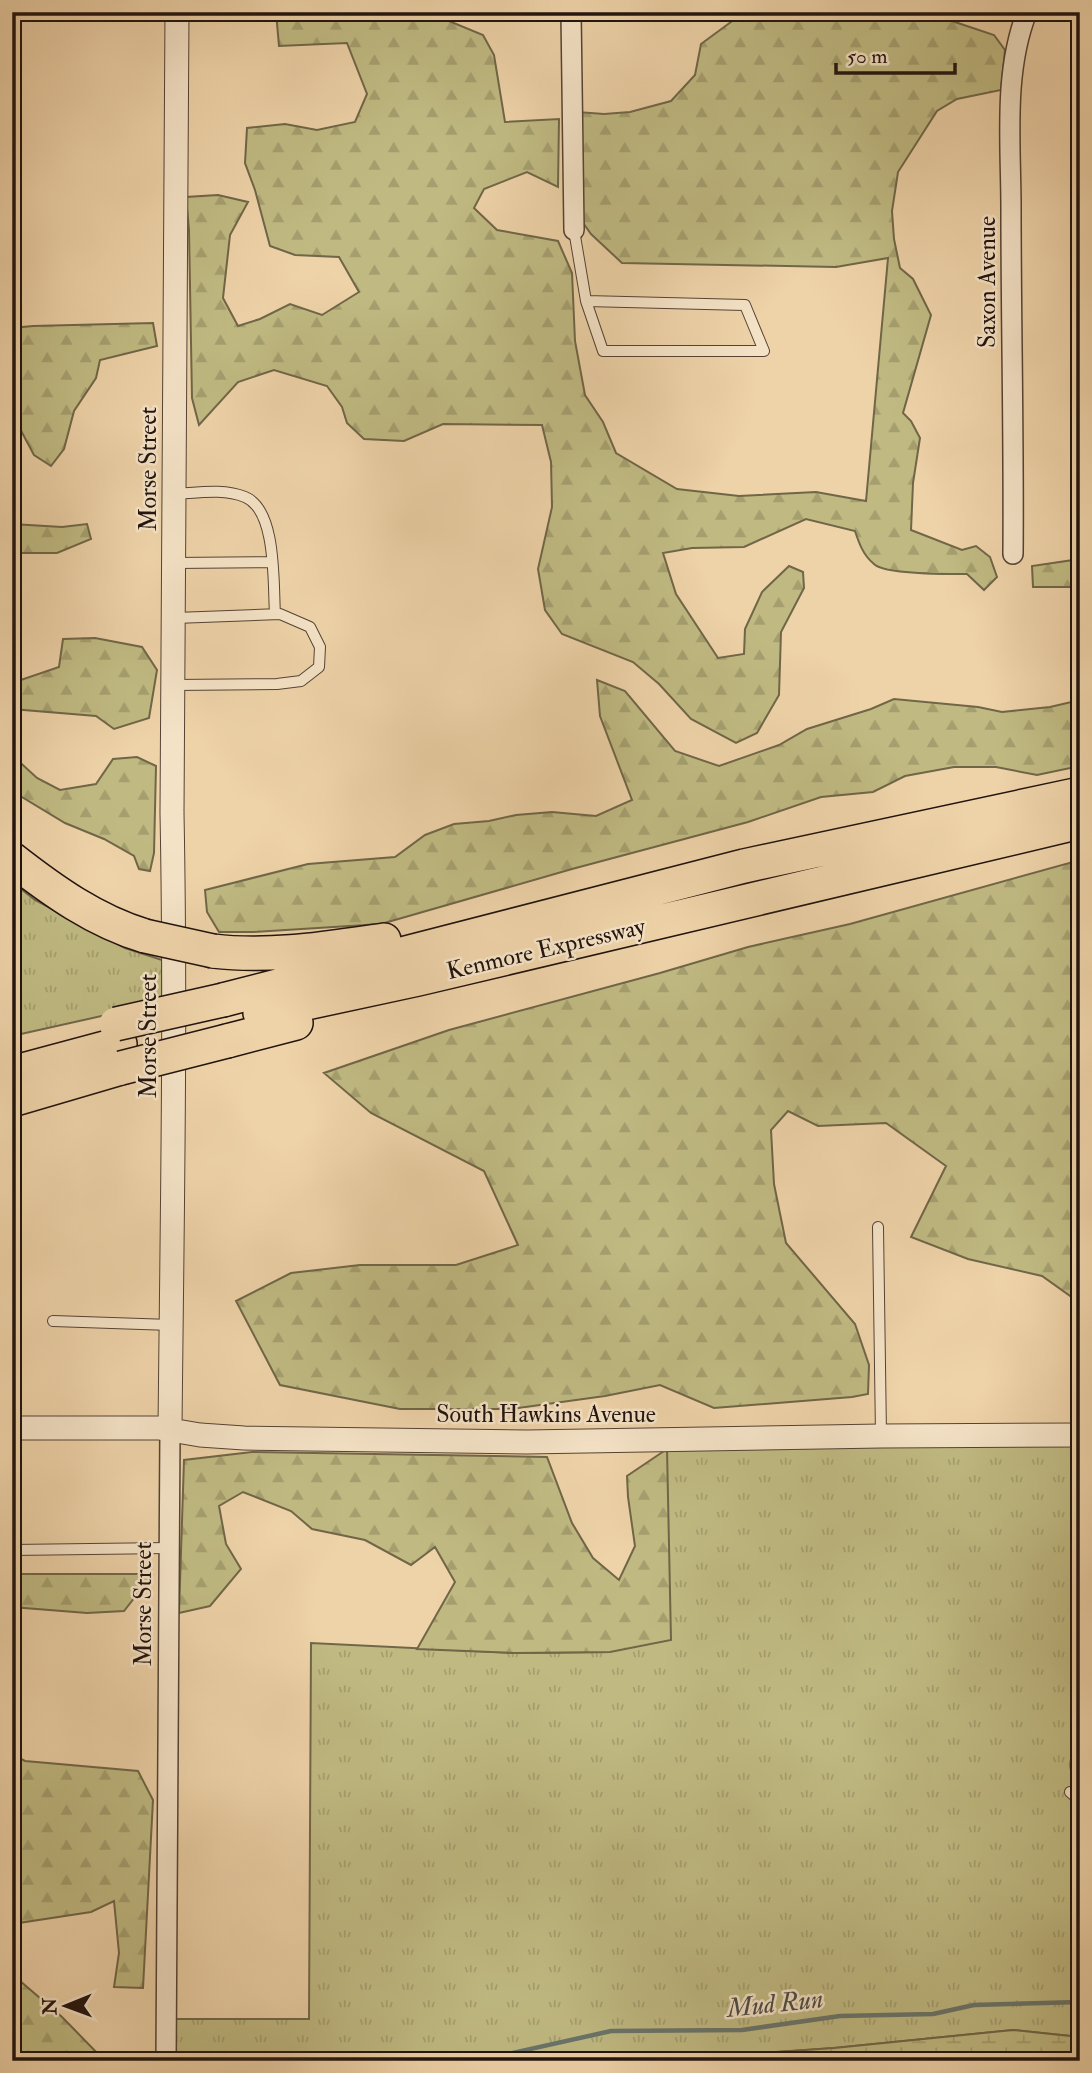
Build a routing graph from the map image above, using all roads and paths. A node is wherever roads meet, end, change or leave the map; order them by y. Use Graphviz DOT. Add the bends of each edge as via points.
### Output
graph roads {
  1 [pos="177,12"];
  2 [pos="571,12"];
  3 [pos="1027,12"];
  4 [pos="574,230"];
  5 [pos="586,301"];
  6 [pos="174,494"];
  7 [pos="1013,554"];
  8 [pos="272,562"];
  9 [pos="174,564"];
  10 [pos="275,614"];
  11 [pos="173,618"];
  12 [pos="173,685"];
  13 [pos="1080,794"];
  14 [pos="1080,822"];
  15 [pos="12,859"];
  16 [pos="542,918"];
  17 [pos="226,1021"];
  18 [pos="119,1046"];
  19 [pos="12,1051"];
  20 [pos="12,1073"];
  21 [pos="12,1100"];
  22 [pos="878,1227"];
  23 [pos="53,1321"];
  24 [pos="171,1325"];
  25 [pos="12,1428"];
  26 [pos="170,1430"];
  27 [pos="1080,1435"];
  28 [pos="881,1436"];
  29 [pos="169,1548"];
  30 [pos="12,1550"];
  31 [pos="1080,1747"];
  32 [pos="1080,1781"];
  33 [pos="1070,1792"];
  34 [pos="1080,1801"];
  35 [pos="166,2061"];
  1 -- 6 [label="street, Morse Street"];
  2 -- 4 [label="street"];
  3 -- 7 [label="street, Saxon Avenue" via="1013,64 1011,110"];
  4 -- 5 [label="lane"];
  5 -- 5 [label="lane" via="746,305 764,351 603,351"];
  6 -- 8 [label="lane" via="219,492 256,503 266,525"];
  6 -- 9 [label="street, Morse Street"];
  8 -- 9 [label="lane"];
  8 -- 10 [label="lane"];
  9 -- 11 [label="street, Morse Street"];
  10 -- 11 [label="lane"];
  10 -- 12 [label="lane" via="310,627 320,647 319,667 301,681"];
  11 -- 12 [label="street, Morse Street"];
  12 -- 24 [label="street, Morse Street"];
  13 -- 16 [label="highway, Kenmore Expressway" via="744,866"];
  14 -- 17 [label="highway, Kenmore Expressway" via="677,918 489,973"];
  15 -- 16 [label="highway, bridge" via="75,905 128,931 238,954 315,950"];
  16 -- 17 [label="highway"];
  17 -- 18 [label="highway, bridge"];
  17 -- 18 [label="highway, bridge"];
  18 -- 19 [label="highway"];
  18 -- 20 [label="highway"];
  18 -- 21 [label="highway"];
  22 -- 28 [label="lane"];
  23 -- 24 [label="lane"];
  24 -- 26 [label="street, Morse Street"];
  25 -- 26 [label="street, South Hawkins Avenue"];
  26 -- 28 [label="street, South Hawkins Avenue" via="244,1438 514,1442"];
  26 -- 29 [label="street, Morse Street"];
  27 -- 28 [label="street, South Hawkins Avenue"];
  29 -- 30 [label="lane"];
  29 -- 35 [label="street, Morse Street"];
  31 -- 32 [label="lane" via="1075,1766"];
  33 -- 34 [label="lane"];
}
